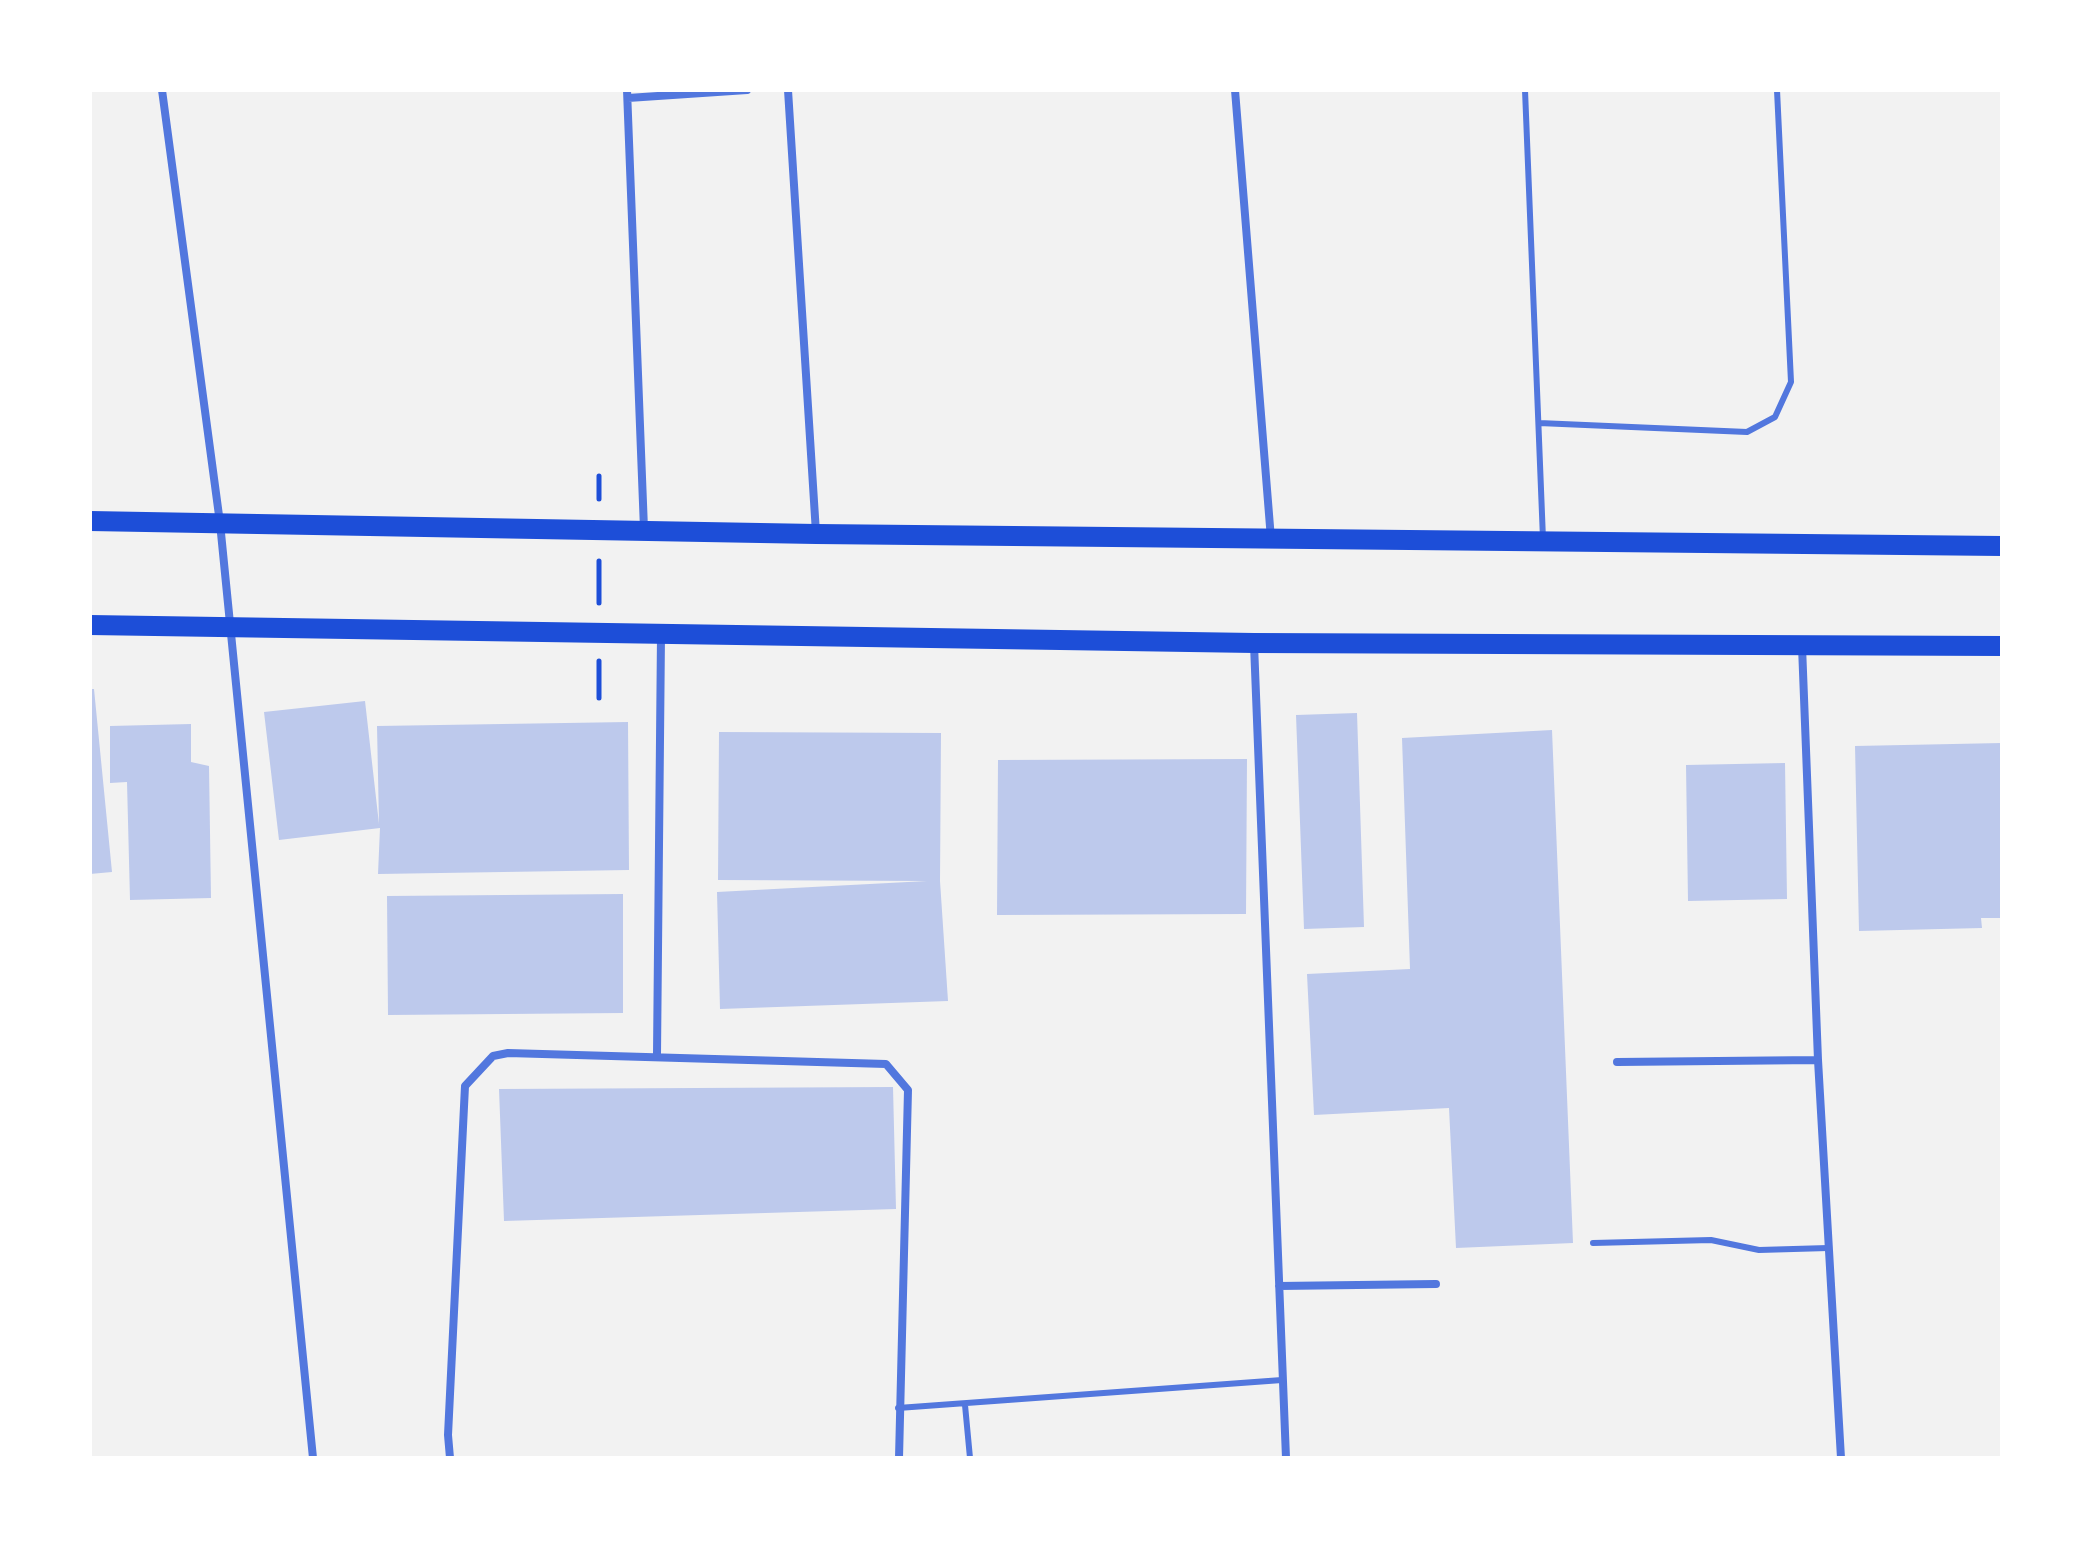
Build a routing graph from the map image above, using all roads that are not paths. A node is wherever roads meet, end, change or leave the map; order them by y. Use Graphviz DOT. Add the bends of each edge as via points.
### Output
graph roads {
  1 [pos="162,90"];
  2 [pos="747,90"];
  3 [pos="788,90"];
  4 [pos="1235,90"];
  5 [pos="1525,90"];
  6 [pos="1777,90"];
  7 [pos="628,94"];
  8 [pos="1539,423"];
  9 [pos="90,521"];
  10 [pos="220,523"];
  11 [pos="644,529"];
  12 [pos="816,534"];
  13 [pos="1271,540"];
  14 [pos="1543,542"];
  15 [pos="2002,546"];
  16 [pos="90,625"];
  17 [pos="230,627"];
  18 [pos="661,634"];
  19 [pos="1254,643"];
  20 [pos="1802,645"];
  21 [pos="2002,646"];
  22 [pos="657,1054"];
  23 [pos="1818,1060"];
  24 [pos="1617,1062"];
  25 [pos="1593,1243"];
  26 [pos="1828,1248"];
  27 [pos="1436,1284"];
  28 [pos="1279,1286"];
  29 [pos="1282,1380"];
  30 [pos="965,1405"];
  31 [pos="898,1408"];
  32 [pos="313,1458"];
  33 [pos="450,1458"];
  34 [pos="899,1458"];
  35 [pos="970,1458"];
  36 [pos="1286,1458"];
  37 [pos="1841,1458"];
  1 -- 10 [label="street"];
  2 -- 7 [label="street"];
  3 -- 12 [label="street"];
  4 -- 13 [label="street"];
  5 -- 8 [label="lane"];
  6 -- 8 [label="lane" via="1791,382 1775,417 1747,432"];
  7 -- 11 [label="street"];
  8 -- 14 [label="lane"];
  9 -- 10 [label="main road"];
  10 -- 11 [label="main road"];
  10 -- 17 [label="street"];
  11 -- 12 [label="main road"];
  12 -- 13 [label="main road"];
  13 -- 14 [label="main road"];
  14 -- 15 [label="main road"];
  16 -- 17 [label="main road"];
  17 -- 18 [label="main road"];
  17 -- 32 [label="street"];
  18 -- 19 [label="main road"];
  18 -- 22 [label="street"];
  19 -- 20 [label="main road"];
  19 -- 28 [label="street"];
  20 -- 21 [label="main road"];
  20 -- 23 [label="street"];
  22 -- 31 [label="street" via="886,1064 908,1090"];
  22 -- 33 [label="street" via="508,1053 493,1056 465,1086"];
  23 -- 24 [label="street"];
  23 -- 26 [label="street"];
  25 -- 26 [label="lane" via="1711,1240 1759,1250"];
  26 -- 37 [label="street"];
  27 -- 28 [label="street"];
  28 -- 29 [label="street"];
  29 -- 30 [label="lane"];
  29 -- 36 [label="street"];
  30 -- 31 [label="lane"];
  30 -- 35 [label="lane"];
  31 -- 34 [label="street"];
}
